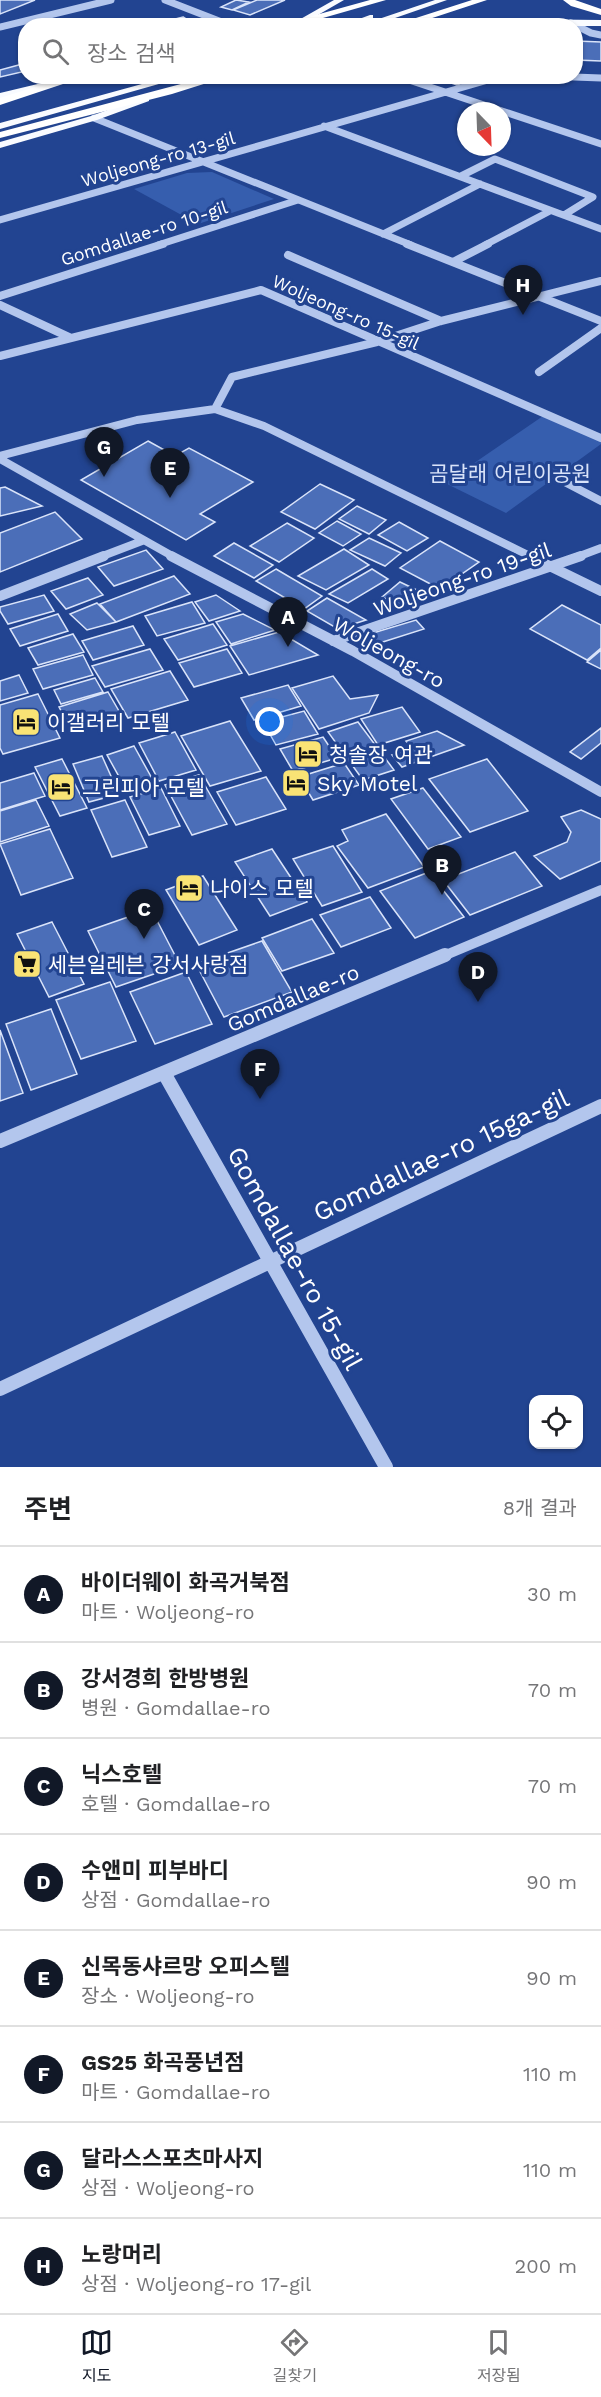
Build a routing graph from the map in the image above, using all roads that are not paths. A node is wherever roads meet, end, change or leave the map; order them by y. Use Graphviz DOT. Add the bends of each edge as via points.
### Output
graph roads {
  1 [pos="111,0"];
  2 [pos="165,0"];
  3 [pos="340,0"];
  4 [pos="381,0"];
  5 [pos="424,0"];
  6 [pos="443,0"];
  7 [pos="482,0"];
  8 [pos="568,0"];
  9 [pos="601,12"];
  10 [pos="37,18"];
  11 [pos="211,18"];
  12 [pos="307,18"];
  13 [pos="312,18"];
  14 [pos="369,18"];
  15 [pos="387,18"];
  16 [pos="422,18"];
  17 [pos="18,23"];
  18 [pos="583,23"];
  19 [pos="601,23"];
  20 [pos="0,27"];
  21 [pos="583,29"];
  22 [pos="601,35"];
  23 [pos="583,77"];
  24 [pos="601,78"];
  25 [pos="49,84"];
  26 [pos="56,84"];
  27 [pos="133,84"];
  28 [pos="154,84"];
  29 [pos="197,84"];
  30 [pos="420,84"];
  31 [pos="472,84"];
  32 [pos="443,92"];
  33 [pos="0,96"];
  34 [pos="146,99"];
  35 [pos="0,102"];
  36 [pos="474,102"];
  37 [pos="511,114"];
  38 [pos="94,118"];
  39 [pos="0,120"];
  40 [pos="0,126"];
  41 [pos="324,126"];
  42 [pos="0,135"];
  43 [pos="0,144"];
  44 [pos="601,144"];
  45 [pos="202,161"];
  46 [pos="461,176"];
  47 [pos="480,184"];
  48 [pos="298,200"];
  49 [pos="550,211"];
  50 [pos="564,215"];
  51 [pos="0,220"];
  52 [pos="601,229"];
  53 [pos="383,234"];
  54 [pos="288,255"];
  55 [pos="453,262"];
  56 [pos="601,281"];
  57 [pos="0,296"];
  58 [pos="538,297"];
  59 [pos="0,305"];
  60 [pos="441,321"];
  61 [pos="601,321"];
  62 [pos="601,328"];
  63 [pos="71,338"];
  64 [pos="377,342"];
  65 [pos="0,356"];
  66 [pos="539,372"];
  67 [pos="215,409"];
  68 [pos="601,438"];
  69 [pos="0,458"];
  70 [pos="557,478"];
  71 [pos="601,501"];
  72 [pos="142,541"];
  73 [pos="601,548"];
  74 [pos="553,567"];
  75 [pos="601,591"];
  76 [pos="0,596"];
  77 [pos="333,641"];
  78 [pos="601,792"];
  79 [pos="601,890"];
  80 [pos="164,1073"];
  81 [pos="601,1106"];
  82 [pos="0,1141"];
  83 [pos="269,1263"];
  84 [pos="0,1389"];
  85 [pos="386,1467"];
  1 -- 10 [label="street"];
  2 -- 11 [label="street"];
  3 -- 12 [label="main road"];
  4 -- 13 [label="highway"];
  5 -- 14 [label="main road"];
  6 -- 15 [label="main road"];
  7 -- 16 [label="highway"];
  8 -- 9 [label="highway"];
  17 -- 20 [label="street"];
  18 -- 19 [label="main road"];
  21 -- 22 [label="street"];
  23 -- 24 [label="street"];
  25 -- 33 [label="main road"];
  26 -- 35 [label="highway"];
  27 -- 39 [label="main road"];
  28 -- 40 [label="main road"];
  29 -- 34 [label="highway"];
  30 -- 32 [label="street"];
  31 -- 32 [label="street, Woljeong-ro 13-gil"];
  32 -- 36 [label="street"];
  32 -- 41 [label="street, Woljeong-ro 13-gil"];
  34 -- 38 [label="main road"];
  34 -- 42 [label="highway"];
  37 -- 44 [label="street"];
  38 -- 43 [label="main road"];
  38 -- 45 [label="street, Gomdallae-ro 10-gil"];
  41 -- 45 [label="street, Woljeong-ro 13-gil"];
  41 -- 46 [label="street"];
  45 -- 48 [label="street, Gomdallae-ro 10-gil"];
  45 -- 51 [label="street, Woljeong-ro 13-gil"];
  46 -- 47 [label="street"];
  46 -- 50 [label="street" via="495,159 593,197"];
  47 -- 49 [label="street"];
  47 -- 53 [label="street"];
  48 -- 53 [label="street, Gomdallae-ro 10-gil"];
  48 -- 57 [label="street, Gomdallae-ro 10-gil"];
  49 -- 50 [label="street"];
  49 -- 55 [label="street"];
  50 -- 52 [label="street"];
  53 -- 55 [label="street, Gomdallae-ro 10-gil"];
  54 -- 60 [label="street"];
  55 -- 58 [label="street, Gomdallae-ro 10-gil"];
  56 -- 58 [label="street"];
  58 -- 60 [label="street"];
  58 -- 61 [label="street, Gomdallae-ro 10-gil"];
  59 -- 63 [label="street"];
  60 -- 64 [label="street"];
  62 -- 66 [label="street"];
  63 -- 64 [label="street, Woljeong-ro 15-gil" via="261,290"];
  63 -- 65 [label="street, Woljeong-ro 15-gil"];
  64 -- 67 [label="street" via="232,377"];
  64 -- 68 [label="street, Woljeong-ro 15-gil"];
  67 -- 69 [label="street" via="137,420"];
  67 -- 74 [label="street" via="264,426"];
  69 -- 72 [label="street, Woljeong-ro"];
  70 -- 71 [label="street"];
  72 -- 76 [label="street"];
  72 -- 77 [label="street, Woljeong-ro"];
  73 -- 74 [label="street, Woljeong-ro 19-gil"];
  74 -- 75 [label="street"];
  74 -- 77 [label="street, Woljeong-ro 19-gil"];
  77 -- 78 [label="street, Woljeong-ro"];
  79 -- 80 [label="street, Gomdallae-ro"];
  80 -- 82 [label="street, Gomdallae-ro"];
  80 -- 83 [label="street, Gomdallae-ro 15-gil"];
  81 -- 83 [label="street, Gomdallae-ro 15ga-gil"];
  83 -- 84 [label="street, Gomdallae-ro 15ga-gil"];
  83 -- 85 [label="street, Gomdallae-ro 15-gil"];
}
